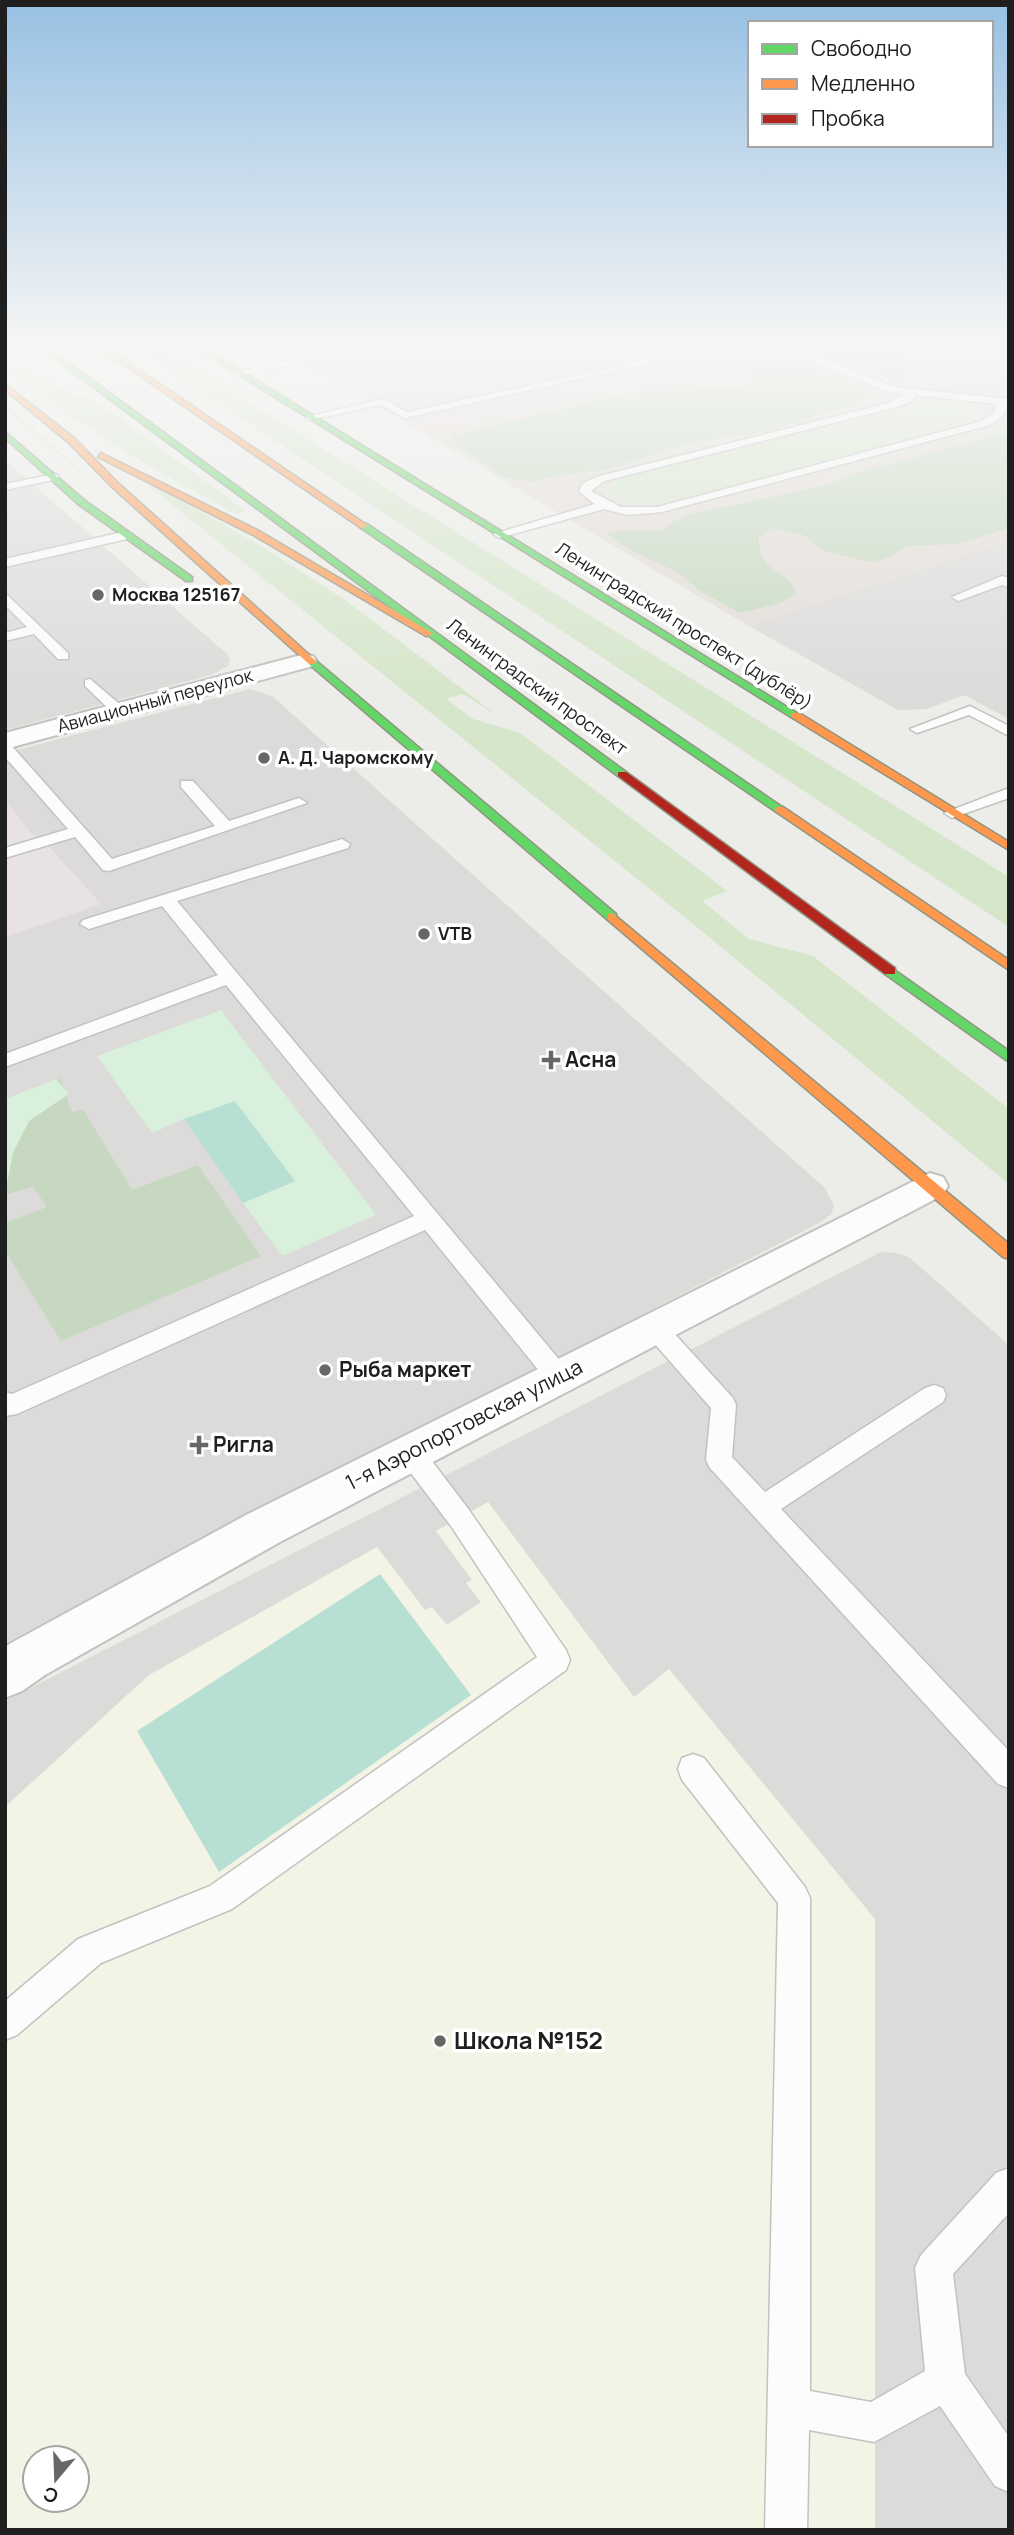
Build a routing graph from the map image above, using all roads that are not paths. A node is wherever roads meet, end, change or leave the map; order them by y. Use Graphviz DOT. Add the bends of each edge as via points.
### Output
graph roads {
  1 [pos="41,465"];
  2 [pos="96,465"];
  3 [pos="121,465"];
  4 [pos="202,465"];
  5 [pos="274,465"];
  6 [pos="388,465"];
  7 [pos="654,465"];
  8 [pos="827,465"];
  9 [pos="54,477"];
  10 [pos="5,487"];
  11 [pos="605,505"];
  12 [pos="499,534"];
  13 [pos="127,536"];
  14 [pos="5,563"];
  15 [pos="1009,583"];
  16 [pos="5,597"];
  17 [pos="958,597"];
  18 [pos="36,629"];
  19 [pos="5,637"];
  20 [pos="446,645"];
  21 [pos="63,656"];
  22 [pos="305,661"];
  23 [pos="333,681"];
  24 [pos="90,683"];
  25 [pos="119,711"];
  26 [pos="917,729"];
  27 [pos="1009,732"];
  28 [pos="5,741"];
  29 [pos="5,747"];
  30 [pos="187,784"];
  31 [pos="1009,793"];
  32 [pos="299,803"];
  33 [pos="952,813"];
  34 [pos="225,827"];
  35 [pos="78,831"];
  36 [pos="342,844"];
  37 [pos="1009,848"];
  38 [pos="5,853"];
  39 [pos="166,899"];
  40 [pos="89,924"];
  41 [pos="1009,967"];
  42 [pos="230,977"];
  43 [pos="1009,1058"];
  44 [pos="5,1061"];
  45 [pos="930,1185"];
  46 [pos="429,1219"];
  47 [pos="1009,1253"];
  48 [pos="654,1327"];
  49 [pos="558,1377"];
  50 [pos="934,1395"];
  51 [pos="5,1402"];
  52 [pos="410,1452"];
  53 [pos="763,1507"];
  54 [pos="5,1675"];
  55 [pos="693,1769"];
  56 [pos="1009,1773"];
  57 [pos="5,2023"];
  58 [pos="1009,2186"];
  59 [pos="946,2381"];
  60 [pos="790,2407"];
  61 [pos="1009,2472"];
  62 [pos="786,2530"];
  1 -- 9 [label="main road"];
  2 -- 23 [label="main road"];
  3 -- 20 [label="main road" via="256,533"];
  4 -- 20 [label="main road, Ленинградский проспект"];
  5 -- 41 [label="main road, Ленинградский проспект"];
  6 -- 12 [label="main road, Ленинградский проспект (дублёр)"];
  7 -- 11 [label="lane" via="586,486 586,492"];
  8 -- 11 [label="lane" via="658,510 628,512"];
  9 -- 10 [label="lane"];
  9 -- 13 [label="main road"];
  11 -- 12 [label="lane"];
  12 -- 33 [label="main road, Ленинградский проспект (дублёр)"];
  13 -- 14 [label="lane"];
  13 -- 22 [label="main road"];
  15 -- 17 [label="lane" via="1002,580"];
  16 -- 18 [label="lane"];
  18 -- 19 [label="lane"];
  18 -- 21 [label="lane"];
  20 -- 43 [label="main road, Ленинградский проспект"];
  22 -- 23 [label="main road"];
  22 -- 25 [label="street, Авиационный переулок"];
  23 -- 45 [label="main road"];
  24 -- 25 [label="lane"];
  25 -- 28 [label="street, Авиационный переулок"];
  26 -- 27 [label="lane" via="970,710"];
  29 -- 35 [label="lane"];
  30 -- 34 [label="lane"];
  31 -- 33 [label="lane"];
  32 -- 34 [label="lane"];
  33 -- 37 [label="main road, Ленинградский проспект (дублёр)"];
  34 -- 35 [label="lane" via="109,866"];
  35 -- 38 [label="lane"];
  36 -- 39 [label="lane"];
  39 -- 40 [label="lane"];
  39 -- 42 [label="lane"];
  42 -- 44 [label="lane"];
  42 -- 46 [label="lane"];
  45 -- 47 [label="main road"];
  45 -- 48 [label="street, 1-я Аэропортовская улица"];
  46 -- 49 [label="lane"];
  46 -- 51 [label="lane" via="8,1407"];
  48 -- 49 [label="street, 1-я Аэропортовская улица"];
  48 -- 53 [label="lane" via="724,1405 719,1460"];
  49 -- 52 [label="street, 1-я Аэропортовская улица"];
  50 -- 53 [label="lane"];
  52 -- 54 [label="street, 1-я Аэропортовская улица" via="264,1528"];
  52 -- 57 [label="lane" via="556,1660 221,1898 90,1951"];
  53 -- 56 [label="lane"];
  55 -- 60 [label="lane" via="794,1898"];
  58 -- 59 [label="lane" via="934,2268"];
  59 -- 60 [label="lane" via="874,2422"];
  59 -- 61 [label="lane"];
  60 -- 62 [label="lane"];
}
